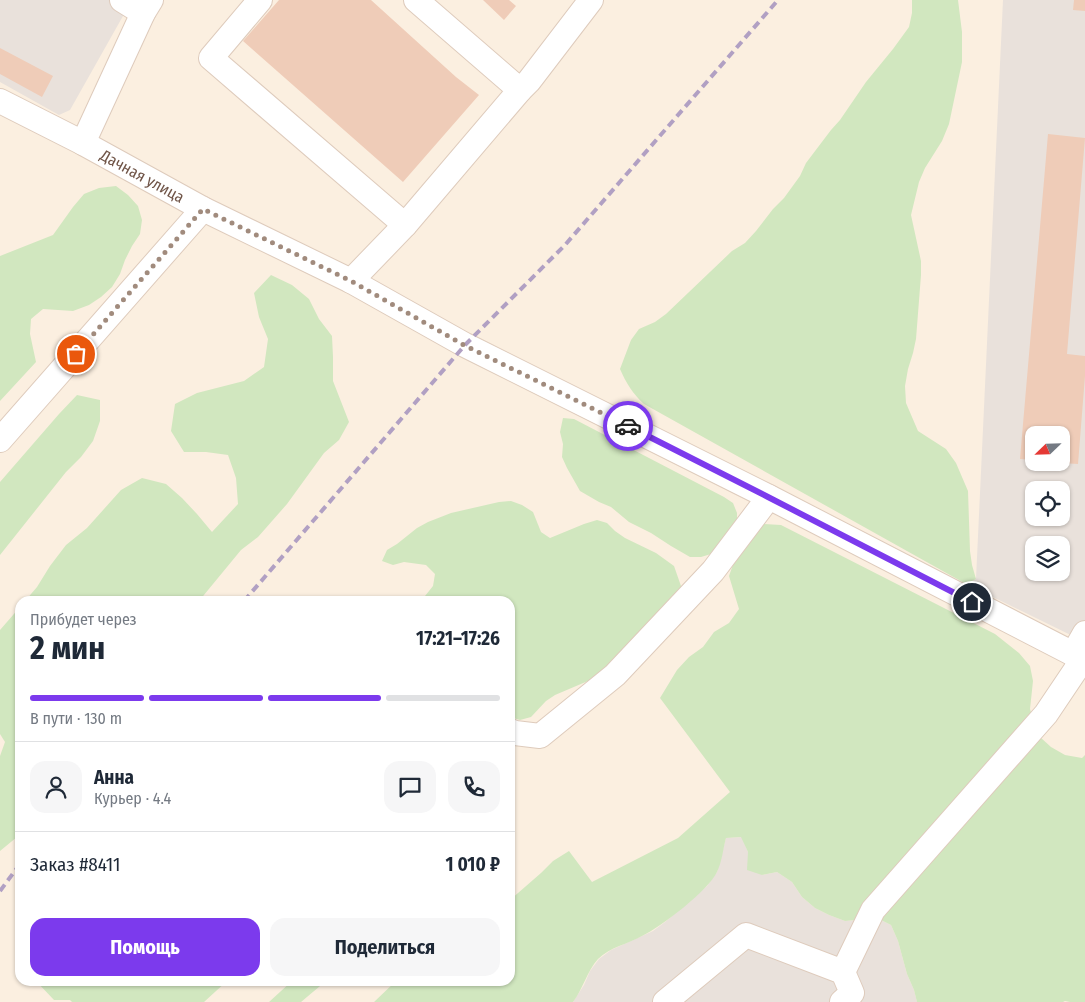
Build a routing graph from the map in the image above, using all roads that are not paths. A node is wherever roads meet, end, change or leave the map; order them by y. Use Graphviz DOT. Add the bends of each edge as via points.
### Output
graph roads {
  1 [pos="122,0"];
  2 [pos="260,0"];
  3 [pos="416,0"];
  4 [pos="591,0"];
  5 [pos="147,7"];
  6 [pos="520,90"];
  7 [pos="0,101"];
  8 [pos="83,142"];
  9 [pos="203,209"];
  10 [pos="405,225"];
  11 [pos="351,281"];
  12 [pos="0,440"];
  13 [pos="768,497"];
  14 [pos="1085,633"];
  15 [pos="1081,658"];
  16 [pos="515,733"];
  17 [pos="843,972"];
  18 [pos="665,1002"];
  19 [pos="842,1002"];
  1 -- 5 [label="street"];
  2 -- 10 [label="street" via="211,58"];
  3 -- 6 [label="street"];
  4 -- 6 [label="street"];
  5 -- 8 [label="street, Дачная улица"];
  6 -- 10 [label="street"];
  7 -- 8 [label="street, Дачная улица"];
  8 -- 9 [label="street, Дачная улица"];
  9 -- 11 [label="street, Дачная улица"];
  9 -- 12 [label="street"];
  10 -- 11 [label="street"];
  11 -- 13 [label="street, Дачная улица" via="464,345"];
  13 -- 15 [label="street, Дачная улица"];
  13 -- 16 [label="street" via="714,571 615,675 540,736"];
  14 -- 15 [label="street"];
  15 -- 17 [label="street" via="1046,714 873,910"];
  17 -- 18 [label="street" via="746,935"];
  17 -- 19 [label="street" via="852,993"];
}
